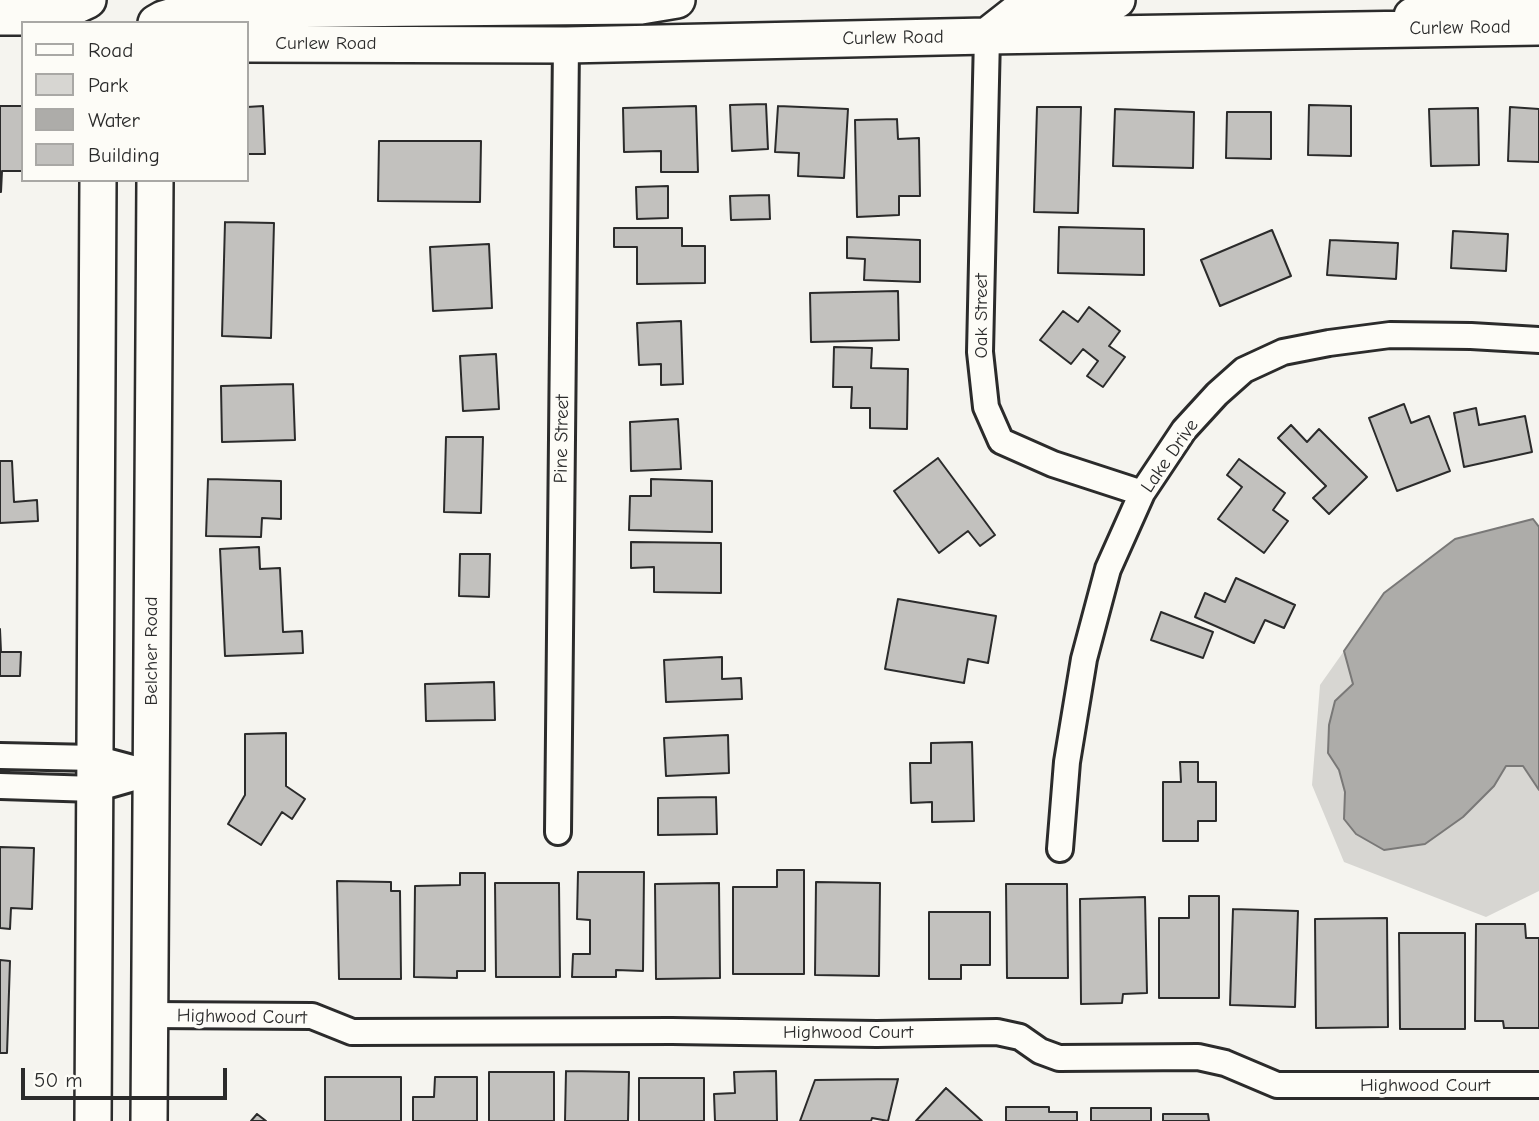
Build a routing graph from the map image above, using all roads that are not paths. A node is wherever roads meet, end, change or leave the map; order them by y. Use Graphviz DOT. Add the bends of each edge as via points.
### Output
graph roads {
  1 [pos="677,0"];
  2 [pos="1117,0"];
  3 [pos="1539,2"];
  4 [pos="87,9"];
  5 [pos="158,15"];
  6 [pos="30,21"];
  7 [pos="1539,27"];
  8 [pos="1365,30"];
  9 [pos="987,36"];
  10 [pos="248,44"];
  11 [pos="566,45"];
  12 [pos="77,182"];
  13 [pos="98,182"];
  14 [pos="132,182"];
  15 [pos="155,182"];
  16 [pos="174,182"];
  17 [pos="1539,340"];
  18 [pos="96,491"];
  19 [pos="1142,493"];
  20 [pos="153,530"];
  21 [pos="152,588"];
  22 [pos="0,756"];
  23 [pos="95,774"];
  24 [pos="151,774"];
  25 [pos="0,786"];
  26 [pos="558,832"];
  27 [pos="1060,849"];
  28 [pos="149,1015"];
  29 [pos="1539,1085"];
  30 [pos="93,1121"];
  31 [pos="149,1121"];
  1 -- 5 [label="main road" via="641,6 227,10"];
  2 -- 9 [label="main road" via="1044,5 1015,13"];
  3 -- 8 [label="main road" via="1460,3"];
  4 -- 6 [label="main road" via="35,16"];
  7 -- 8 [label="main road, Curlew Road"];
  8 -- 9 [label="main road, Curlew Road"];
  9 -- 11 [label="main road, Curlew Road"];
  9 -- 19 [label="street, Oak Street" via="980,352 986,407 1001,441 1053,464"];
  10 -- 11 [label="main road, Curlew Road"];
  11 -- 26 [label="street, Pine Street"];
  12 -- 18 [label="main road" via="77,328"];
  13 -- 18 [label="main road"];
  14 -- 21 [label="main road" via="130,432"];
  15 -- 20 [label="main road, Belcher Road"];
  16 -- 20 [label="main road" via="174,253"];
  17 -- 19 [label="street, Lake Drive" via="1390,335 1283,352 1244,370 1217,394 1184,430"];
  18 -- 23 [label="main road"];
  19 -- 27 [label="street, Lake Drive" via="1108,569 1084,659 1067,762"];
  20 -- 21 [label="main road, Belcher Road"];
  21 -- 24 [label="main road, Belcher Road"];
  22 -- 23 [label="street"];
  23 -- 24 [label="street"];
  23 -- 25 [label="street"];
  23 -- 30 [label="main road"];
  24 -- 28 [label="main road, Belcher Road"];
  28 -- 29 [label="street, Highwood Court" via="312,1016 352,1032 997,1032 1020,1037 1059,1058 1198,1057 1277,1085"];
  28 -- 31 [label="main road, Belcher Road"];
}
